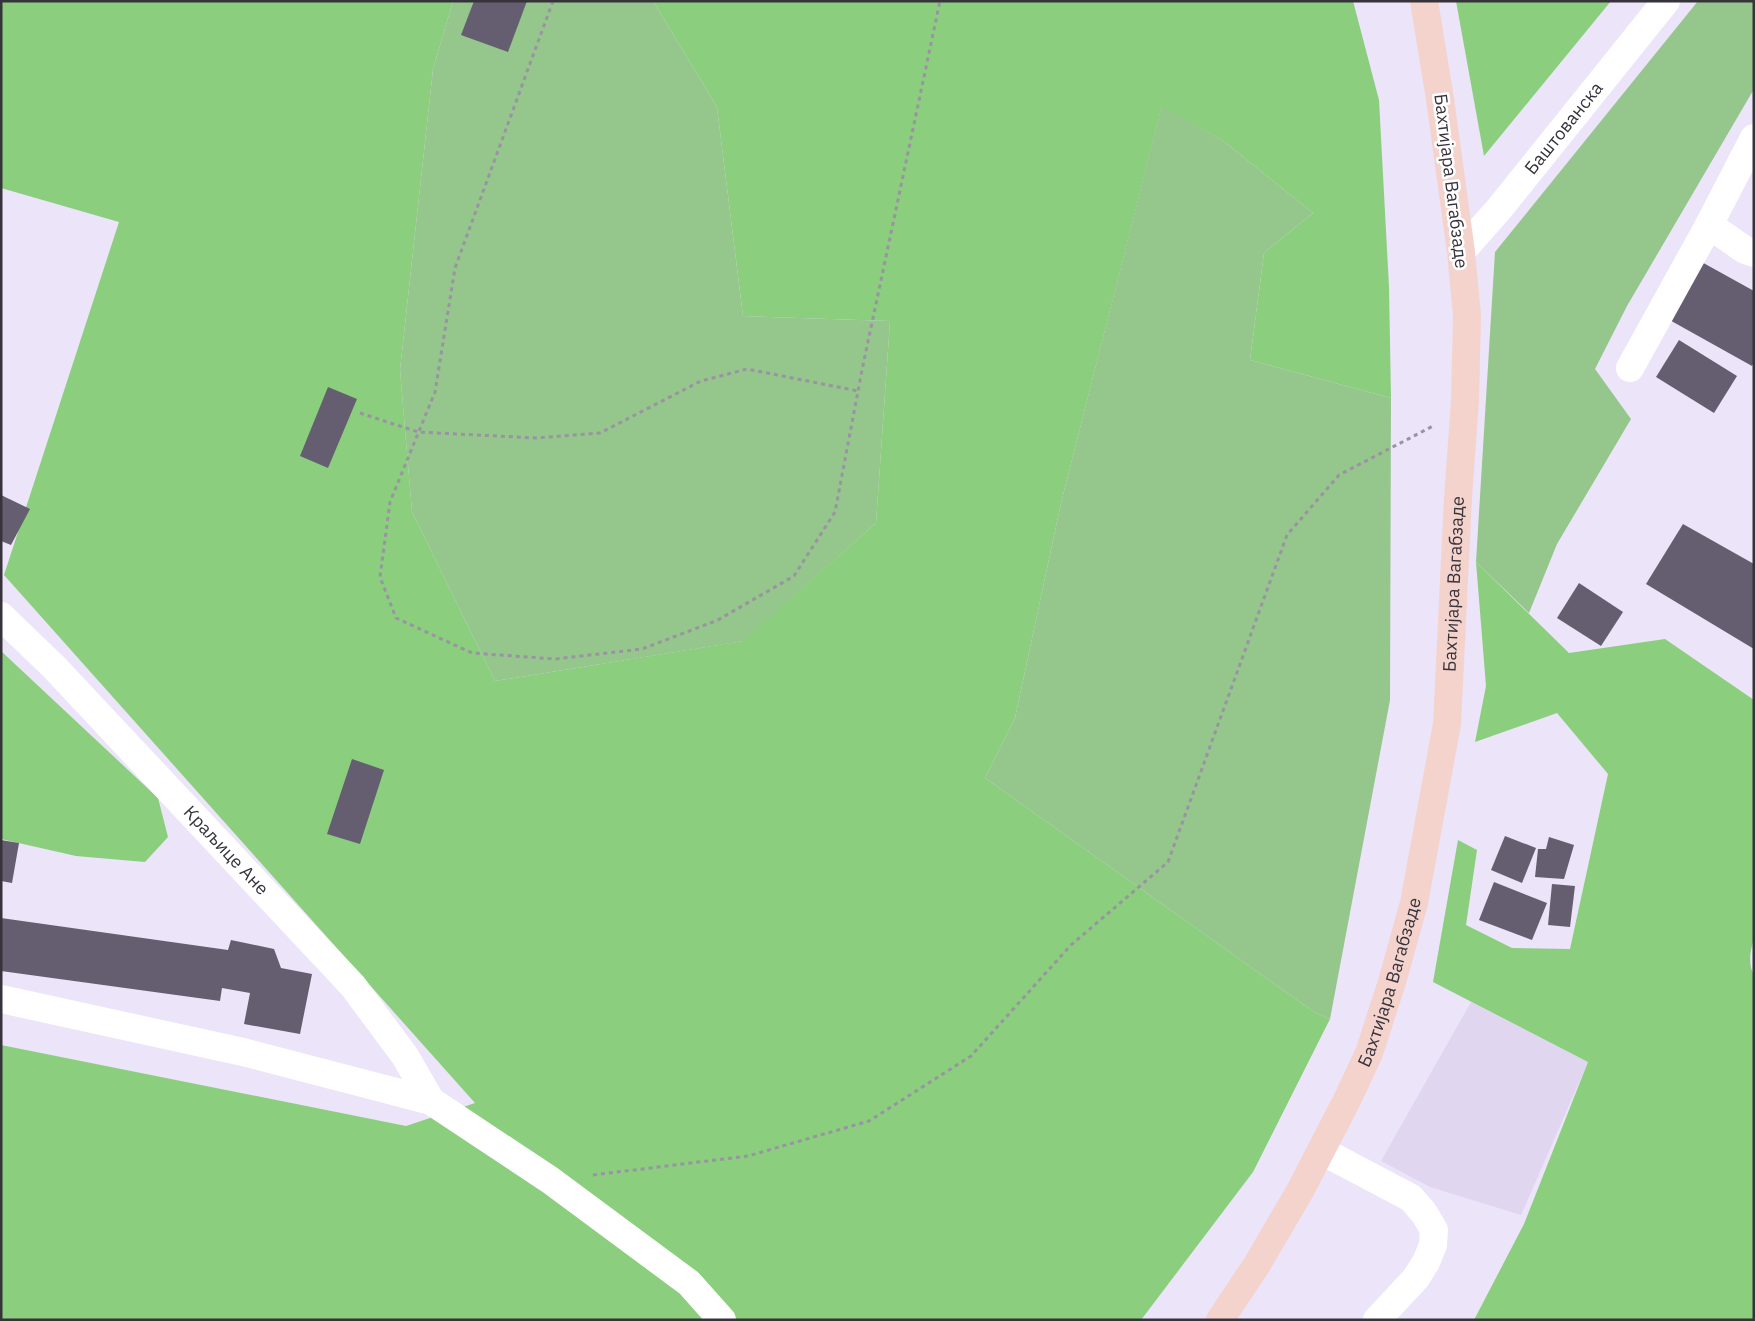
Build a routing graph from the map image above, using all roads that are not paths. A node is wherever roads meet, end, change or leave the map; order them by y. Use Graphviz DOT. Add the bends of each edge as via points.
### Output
graph roads {
  1 [pos="1424,1"];
  2 [pos="1666,1"];
  3 [pos="1754,138"];
  4 [pos="1710,225"];
  5 [pos="1461,252"];
  6 [pos="1754,253"];
  7 [pos="1630,368"];
  8 [pos="1,616"];
  9 [pos="1,999"];
  10 [pos="431,1100"];
  11 [pos="1322,1151"];
  12 [pos="722,1320"];
  13 [pos="1220,1320"];
  14 [pos="1377,1320"];
  1 -- 5 [label="main road, Бахтијара Вагабзаде"];
  2 -- 5 [label="street, Баштованска"];
  3 -- 4 [label="street"];
  4 -- 6 [label="street"];
  4 -- 7 [label="street"];
  5 -- 11 [label="main road, Бахтијара Вагабзаде" via="1467,315 1466,372 1447,724 1414,903 1392,982 1369,1053"];
  8 -- 10 [label="street, Краљице Ане" via="54,667 353,986 405,1056"];
  9 -- 10 [label="street" via="243,1052"];
  10 -- 12 [label="street" via="550,1180 689,1283"];
  11 -- 13 [label="main road, Бахтијара Вагабзаде" via="1256,1266"];
  11 -- 14 [label="street" via="1411,1198 1434,1230 1433,1245 1416,1278"];
}
